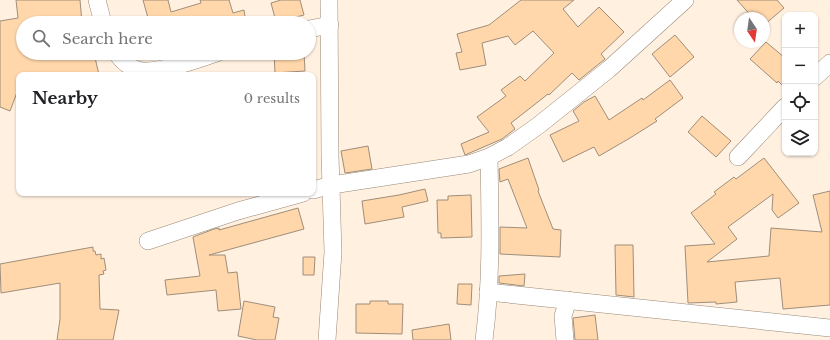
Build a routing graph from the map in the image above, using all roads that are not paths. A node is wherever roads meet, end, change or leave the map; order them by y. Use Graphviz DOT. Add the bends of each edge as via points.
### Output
graph roads {
  1 [pos="97,0"];
  2 [pos="330,0"];
  3 [pos="685,0"];
  4 [pos="101,16"];
  5 [pos="330,25"];
  6 [pos="316,28"];
  7 [pos="124,60"];
  8 [pos="194,60"];
  9 [pos="830,63"];
  10 [pos="818,74"];
  11 [pos="782,110"];
  12 [pos="489,157"];
  13 [pos="738,157"];
  14 [pos="332,185"];
  15 [pos="316,189"];
  16 [pos="292,196"];
  17 [pos="148,241"];
  18 [pos="488,292"];
  19 [pos="568,300"];
  20 [pos="830,328"];
  21 [pos="326,340"];
  22 [pos="484,340"];
  23 [pos="565,340"];
  1 -- 4 [label="street"];
  2 -- 5 [label="street"];
  3 -- 12 [label="street" via="609,69 545,121"];
  5 -- 6 [label="street"];
  5 -- 14 [label="street"];
  7 -- 8 [label="street" via="130,66 143,71 157,71"];
  9 -- 10 [label="street"];
  11 -- 13 [label="street"];
  12 -- 14 [label="street" via="469,164"];
  12 -- 18 [label="street" via="491,244"];
  14 -- 15 [label="street"];
  14 -- 21 [label="street" via="333,252"];
  16 -- 17 [label="street"];
  18 -- 19 [label="street"];
  18 -- 22 [label="street"];
  19 -- 20 [label="street"];
  19 -- 23 [label="street" via="563,316"];
}
